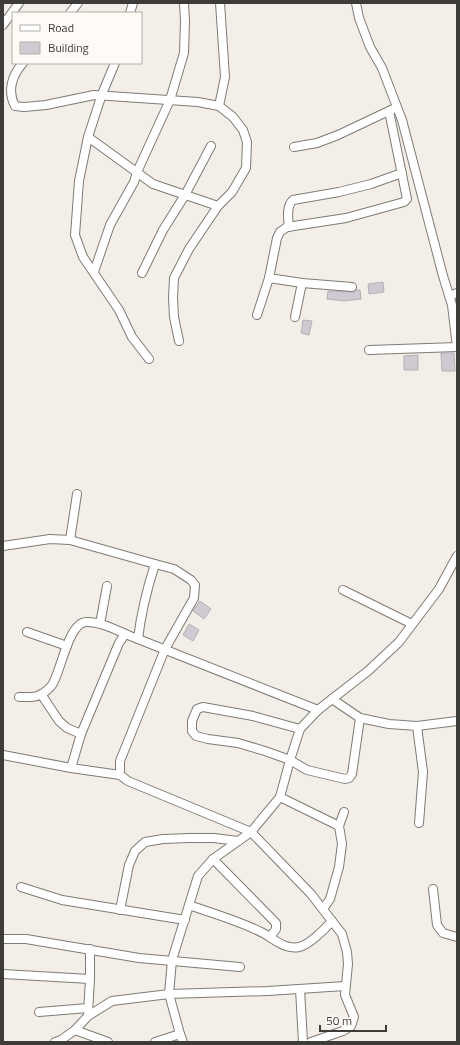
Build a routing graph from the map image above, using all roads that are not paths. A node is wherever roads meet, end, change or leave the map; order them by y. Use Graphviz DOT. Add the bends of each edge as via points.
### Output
graph roads {
  1 [pos="19,3"];
  2 [pos="78,3"];
  3 [pos="184,3"];
  4 [pos="220,3"];
  5 [pos="356,3"];
  6 [pos="12,12"];
  7 [pos="71,12"];
  8 [pos="12,13"];
  9 [pos="3,25"];
  10 [pos="22,64"];
  11 [pos="115,64"];
  12 [pos="102,94"];
  13 [pos="170,100"];
  14 [pos="219,106"];
  15 [pos="398,107"];
  16 [pos="389,111"];
  17 [pos="88,137"];
  18 [pos="211,146"];
  19 [pos="294,147"];
  20 [pos="137,172"];
  21 [pos="402,174"];
  22 [pos="185,195"];
  23 [pos="218,206"];
  24 [pos="289,227"];
  25 [pos="94,272"];
  26 [pos="142,273"];
  27 [pos="269,278"];
  28 [pos="302,283"];
  29 [pos="352,286"];
  30 [pos="453,294"];
  31 [pos="257,315"];
  32 [pos="295,317"];
  33 [pos="179,341"];
  34 [pos="457,347"];
  35 [pos="369,350"];
  36 [pos="149,359"];
  37 [pos="77,494"];
  38 [pos="70,540"];
  39 [pos="3,546"];
  40 [pos="457,556"];
  41 [pos="155,564"];
  42 [pos="107,586"];
  43 [pos="343,590"];
  44 [pos="100,624"];
  45 [pos="412,624"];
  46 [pos="27,632"];
  47 [pos="125,634"];
  48 [pos="138,639"];
  49 [pos="67,646"];
  50 [pos="165,649"];
  51 [pos="41,694"];
  52 [pos="19,697"];
  53 [pos="332,699"];
  54 [pos="318,710"];
  55 [pos="360,718"];
  56 [pos="457,721"];
  57 [pos="417,726"];
  58 [pos="300,729"];
  59 [pos="81,734"];
  60 [pos="3,755"];
  61 [pos="290,760"];
  62 [pos="71,768"];
  63 [pos="120,775"];
  64 [pos="280,797"];
  65 [pos="344,812"];
  66 [pos="419,823"];
  67 [pos="339,826"];
  68 [pos="251,832"];
  69 [pos="238,841"];
  70 [pos="213,859"];
  71 [pos="21,886"];
  72 [pos="433,889"];
  73 [pos="189,905"];
  74 [pos="323,909"];
  75 [pos="120,910"];
  76 [pos="185,920"];
  77 [pos="332,921"];
  78 [pos="270,937"];
  79 [pos="457,937"];
  80 [pos="3,939"];
  81 [pos="90,950"];
  82 [pos="172,960"];
  83 [pos="240,967"];
  84 [pos="3,974"];
  85 [pos="90,979"];
  86 [pos="345,986"];
  87 [pos="300,989"];
  88 [pos="169,994"];
  89 [pos="39,1012"];
  90 [pos="88,1012"];
  91 [pos="75,1030"];
  92 [pos="180,1034"];
  93 [pos="55,1042"];
  94 [pos="108,1042"];
  95 [pos="155,1042"];
  96 [pos="183,1042"];
  97 [pos="303,1042"];
  98 [pos="311,1042"];
  1 -- 6 [label="street"];
  2 -- 7 [label="street"];
  3 -- 13 [label="street" via="184,53"];
  4 -- 14 [label="street" via="225,77"];
  5 -- 15 [label="street" via="370,47"];
  8 -- 9 [label="street"];
  10 -- 12 [label="street" via="12,81 11,98 15,106 46,105"];
  11 -- 12 [label="street"];
  12 -- 13 [label="street"];
  12 -- 17 [label="street"];
  13 -- 14 [label="street"];
  13 -- 20 [label="street"];
  14 -- 23 [label="street" via="233,117 243,130 247,142 246,168 232,192"];
  15 -- 16 [label="street"];
  15 -- 30 [label="street"];
  16 -- 19 [label="street" via="317,143"];
  16 -- 21 [label="street"];
  17 -- 20 [label="street"];
  17 -- 25 [label="street" via="79,181 75,235 83,256"];
  18 -- 22 [label="street"];
  20 -- 22 [label="street" via="153,184"];
  20 -- 25 [label="street" via="110,225"];
  21 -- 24 [label="street" via="339,192 293,200 288,210"];
  21 -- 24 [label="street" via="407,196 404,202 346,218"];
  22 -- 23 [label="street"];
  22 -- 26 [label="street" via="163,230"];
  23 -- 33 [label="street" via="189,249 174,278 174,317"];
  24 -- 27 [label="street" via="280,232 277,238"];
  25 -- 36 [label="street" via="119,310 132,337"];
  27 -- 28 [label="street"];
  27 -- 31 [label="street"];
  28 -- 29 [label="street"];
  28 -- 32 [label="street"];
  30 -- 34 [label="street"];
  34 -- 35 [label="street"];
  37 -- 38 [label="street"];
  38 -- 39 [label="street" via="50,539"];
  38 -- 41 [label="street"];
  40 -- 45 [label="street" via="439,588"];
  41 -- 48 [label="street" via="142,612"];
  41 -- 50 [label="street" via="174,568 195,585 194,598"];
  42 -- 44 [label="street"];
  43 -- 45 [label="street"];
  44 -- 47 [label="street"];
  44 -- 49 [label="street" via="87,622 77,626"];
  45 -- 53 [label="street" via="399,642 368,671"];
  46 -- 49 [label="street"];
  47 -- 48 [label="street"];
  47 -- 59 [label="street"];
  48 -- 50 [label="street"];
  49 -- 51 [label="street" via="52,686"];
  50 -- 54 [label="street"];
  50 -- 63 [label="street" via="120,761"];
  51 -- 52 [label="street"];
  51 -- 59 [label="street" via="59,721 66,728"];
  53 -- 54 [label="street"];
  53 -- 55 [label="street"];
  54 -- 58 [label="street"];
  55 -- 57 [label="street"];
  55 -- 61 [label="street" via="352,774 349,778 307,770"];
  56 -- 57 [label="street"];
  57 -- 66 [label="street" via="423,772"];
  58 -- 61 [label="street"];
  58 -- 61 [label="street" via="253,716 203,707 198,709 192,720 192,731 196,736 238,743"];
  59 -- 62 [label="street"];
  60 -- 62 [label="street"];
  61 -- 64 [label="street"];
  62 -- 63 [label="street"];
  63 -- 68 [label="street"];
  64 -- 67 [label="street"];
  64 -- 68 [label="street"];
  65 -- 67 [label="street"];
  67 -- 74 [label="street" via="342,844 339,867 330,899"];
  68 -- 69 [label="street"];
  68 -- 74 [label="street"];
  69 -- 70 [label="street"];
  69 -- 75 [label="street" via="189,838 144,842 135,851 129,866"];
  70 -- 73 [label="street" via="198,876"];
  70 -- 78 [label="street" via="276,923"];
  71 -- 75 [label="street" via="62,900"];
  72 -- 79 [label="street" via="437,925 443,933"];
  73 -- 76 [label="street"];
  73 -- 78 [label="street"];
  74 -- 77 [label="street"];
  75 -- 76 [label="street"];
  76 -- 82 [label="street"];
  77 -- 78 [label="street" via="307,944 300,947 291,948"];
  77 -- 86 [label="street" via="342,934 347,952"];
  80 -- 81 [label="street" via="26,939"];
  81 -- 82 [label="street" via="139,958"];
  81 -- 85 [label="street"];
  82 -- 83 [label="street"];
  82 -- 88 [label="street"];
  84 -- 85 [label="street"];
  85 -- 90 [label="street"];
  86 -- 87 [label="street"];
  86 -- 98 [label="street" via="345,995 354,1017 351,1026"];
  87 -- 88 [label="street"];
  87 -- 97 [label="street"];
  88 -- 90 [label="street" via="112,1001"];
  88 -- 92 [label="street"];
  89 -- 90 [label="street"];
  90 -- 91 [label="street"];
  91 -- 93 [label="street"];
  91 -- 94 [label="street"];
  92 -- 95 [label="street"];
  92 -- 96 [label="street"];
}
